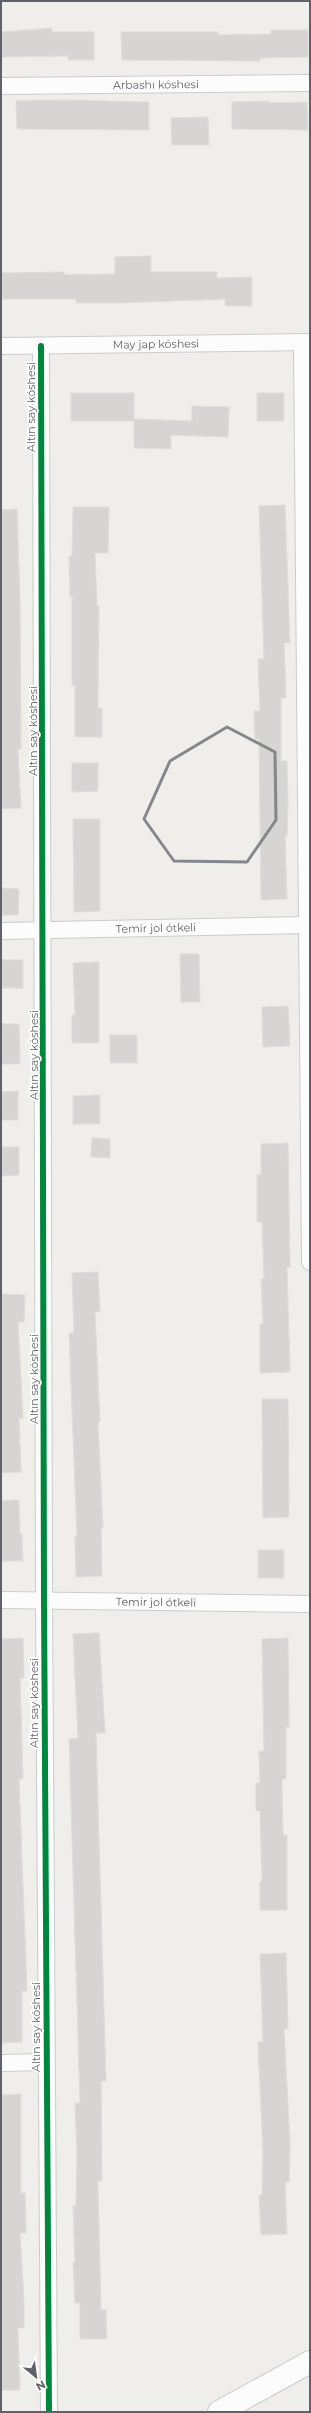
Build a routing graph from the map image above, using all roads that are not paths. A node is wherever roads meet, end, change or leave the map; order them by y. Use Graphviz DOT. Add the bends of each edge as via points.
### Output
graph roads {
  1 [pos="310,83"];
  2 [pos="1,86"];
  3 [pos="306,342"];
  4 [pos="1,346"];
  5 [pos="40,346"];
  6 [pos="309,925"];
  7 [pos="44,930"];
  8 [pos="1,931"];
  9 [pos="310,1262"];
  10 [pos="1,1600"];
  11 [pos="44,1600"];
  12 [pos="310,1604"];
  13 [pos="46,2062"];
  14 [pos="1,2063"];
  15 [pos="310,2362"];
  16 [pos="49,2412"];
  17 [pos="219,2412"];
  1 -- 2 [label="street, Arbashı kóshesi"];
  3 -- 5 [label="street, May jap kóshesi"];
  3 -- 6 [label="street"];
  4 -- 5 [label="street, May jap kóshesi"];
  5 -- 7 [label="street, Altın say kóshesi"];
  6 -- 7 [label="street, Temir jol ótkeli"];
  6 -- 9 [label="street"];
  7 -- 8 [label="street, Temir jol ótkeli"];
  7 -- 11 [label="street, Altın say kóshesi"];
  10 -- 11 [label="street, Temir jol ótkeli"];
  11 -- 12 [label="street, Temir jol ótkeli"];
  11 -- 13 [label="street, Altın say kóshesi"];
  13 -- 14 [label="street"];
  13 -- 16 [label="street, Altın say kóshesi"];
  15 -- 17 [label="main road"];
}
